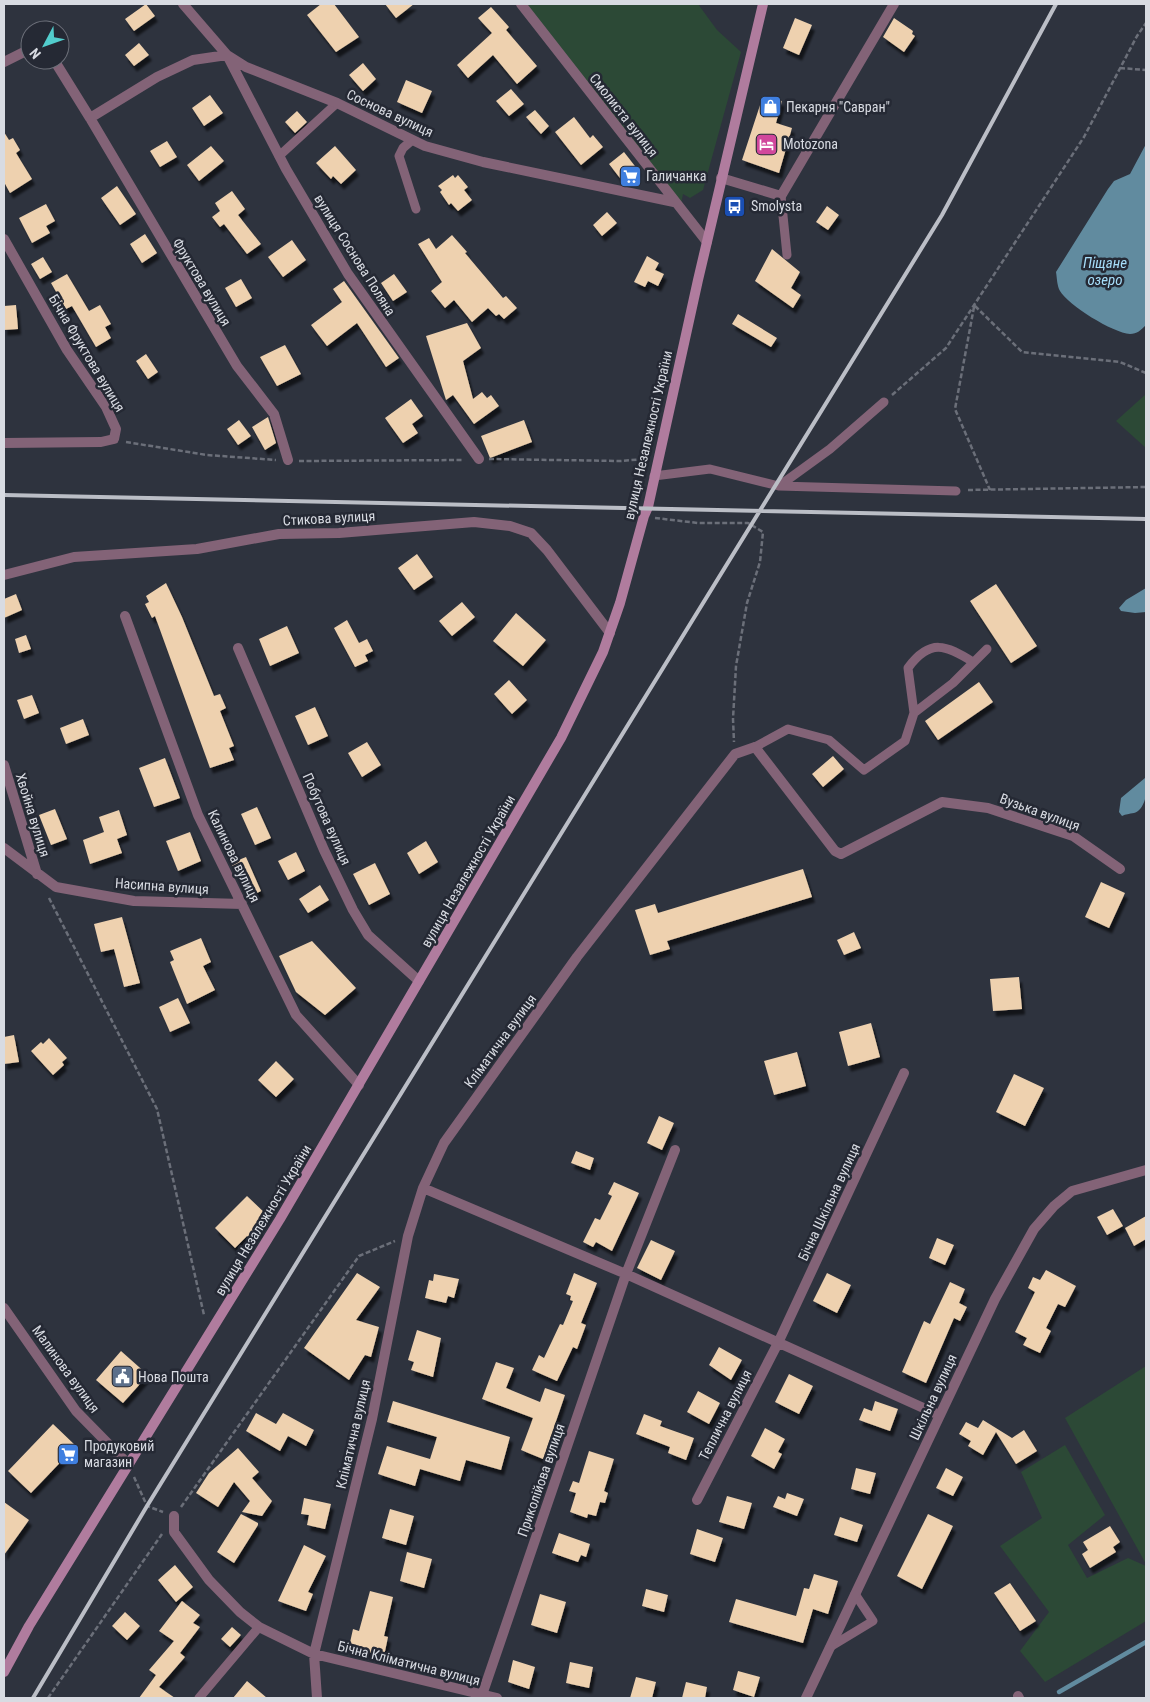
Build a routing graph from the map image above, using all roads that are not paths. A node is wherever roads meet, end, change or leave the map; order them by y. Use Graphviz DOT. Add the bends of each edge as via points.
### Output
graph roads {
  1 [pos="183,4"];
  2 [pos="521,4"];
  3 [pos="763,4"];
  4 [pos="894,4"];
  5 [pos="20,54"];
  6 [pos="226,55"];
  7 [pos="4,62"];
  8 [pos="60,70"];
  9 [pos="336,103"];
  10 [pos="90,118"];
  11 [pos="411,141"];
  12 [pos="279,156"];
  13 [pos="721,178"];
  14 [pos="781,196"];
  15 [pos="674,202"];
  16 [pos="416,209"];
  17 [pos="4,239"];
  18 [pos="707,242"];
  19 [pos="786,255"];
  20 [pos="884,402"];
  21 [pos="4,443"];
  22 [pos="479,459"];
  23 [pos="288,460"];
  24 [pos="654,476"];
  25 [pos="779,486"];
  26 [pos="956,491"];
  27 [pos="4,575"];
  28 [pos="125,616"];
  29 [pos="610,633"];
  30 [pos="238,648"];
  31 [pos="987,649"];
  32 [pos="974,662"];
  33 [pos="914,712"];
  34 [pos="755,748"];
  35 [pos="4,765"];
  36 [pos="4,848"];
  37 [pos="1120,870"];
  38 [pos="37,874"];
  39 [pos="242,904"];
  40 [pos="419,981"];
  41 [pos="904,1073"];
  42 [pos="359,1085"];
  43 [pos="676,1150"];
  44 [pos="1146,1170"];
  45 [pos="423,1188"];
  46 [pos="626,1274"];
  47 [pos="4,1308"];
  48 [pos="778,1342"];
  49 [pos="939,1415"];
  50 [pos="129,1465"];
  51 [pos="697,1500"];
  52 [pos="174,1516"];
  53 [pos="855,1594"];
  54 [pos="259,1627"];
  55 [pos="830,1647"];
  56 [pos="314,1654"];
  57 [pos="4,1672"];
  58 [pos="481,1696"];
  59 [pos="199,1698"];
  60 [pos="317,1698"];
  61 [pos="497,1698"];
  62 [pos="806,1698"];
  1 -- 6 [label="street, Соснова вулиця"];
  2 -- 15 [label="street, Смолиста вулиця"];
  3 -- 13 [label="main road, вулиця Незалежності України"];
  4 -- 14 [label="street"];
  5 -- 7 [label="street"];
  6 -- 9 [label="street, Соснова вулиця" via="246,67"];
  6 -- 10 [label="street" via="194,60 157,77"];
  6 -- 12 [label="street, вулиця Соснова Поляна"];
  8 -- 10 [label="street, Фруктова вулиця"];
  9 -- 11 [label="street, Соснова вулиця"];
  9 -- 12 [label="lane"];
  10 -- 23 [label="street, Фруктова вулиця" via="238,366 274,414"];
  11 -- 15 [label="street, Соснова вулиця" via="483,162"];
  11 -- 16 [label="lane" via="399,156"];
  12 -- 22 [label="street, вулиця Соснова Поляна" via="348,274"];
  13 -- 14 [label="street"];
  13 -- 18 [label="main road, вулиця Незалежності України"];
  14 -- 19 [label="lane"];
  15 -- 18 [label="street, Смолиста вулиця"];
  17 -- 21 [label="street, Бічна Фруктова вулиця" via="67,350 106,407 116,429 114,439 101,442"];
  18 -- 24 [label="main road, вулиця Незалежності України"];
  20 -- 25 [label="lane" via="830,449"];
  24 -- 25 [label="lane" via="710,469"];
  24 -- 29 [label="main road, вулиця Незалежності України" via="648,507"];
  25 -- 26 [label="lane"];
  27 -- 29 [label="street, Стикова вулиця" via="74,557 197,548 279,534 339,533 474,522 510,526 531,533"];
  28 -- 39 [label="street, Калинова вулиця" via="198,815"];
  29 -- 40 [label="main road, вулиця Незалежності України" via="561,738"];
  30 -- 40 [label="street, Побутова вулиця" via="353,910 368,935"];
  31 -- 32 [label="lane"];
  32 -- 33 [label="lane"];
  32 -- 33 [label="lane" via="951,648 934,648 919,654 908,668"];
  33 -- 34 [label="lane" via="905,741 864,770 829,740 788,729"];
  34 -- 37 [label="street, Вузька вулиця" via="835,851 841,854 942,802 988,808 1073,836"];
  34 -- 45 [label="street, Кліматична вулиця" via="735,754 577,957 444,1143"];
  35 -- 38 [label="street, Хвойна вулиця"];
  36 -- 38 [label="street, Насипна вулиця"];
  38 -- 39 [label="street, Насипна вулиця" via="56,887 134,900"];
  39 -- 42 [label="street, Калинова вулиця" via="296,1015"];
  40 -- 42 [label="main road, вулиця Незалежності України"];
  41 -- 48 [label="street, Бічна Шкільна вулиця"];
  42 -- 50 [label="main road, вулиця Незалежності України"];
  43 -- 46 [label="street, Приколійова вулиця"];
  44 -- 49 [label="street, Шкільна вулиця" via="1072,1191 1034,1229 994,1299"];
  45 -- 46 [label="street"];
  45 -- 56 [label="street, Кліматична вулиця" via="408,1236 372,1419"];
  46 -- 48 [label="street"];
  46 -- 58 [label="street, Приколійова вулиця"];
  47 -- 50 [label="street, Малинова вулиця" via="76,1411"];
  48 -- 49 [label="street"];
  48 -- 51 [label="street, Теплична вулиця"];
  49 -- 53 [label="street, Шкільна вулиця"];
  50 -- 57 [label="main road, вулиця Незалежності України"];
  52 -- 54 [label="street" via="174,1532 209,1580"];
  53 -- 55 [label="street, Шкільна вулиця"];
  53 -- 55 [label="lane" via="873,1621"];
  54 -- 56 [label="street"];
  54 -- 59 [label="lane"];
  55 -- 62 [label="street, Шкільна вулиця"];
  56 -- 58 [label="street, Бічна Кліматична вулиця"];
  56 -- 60 [label="street, Кліматична вулиця"];
  58 -- 61 [label="street, Бічна Кліматична вулиця"];
}
